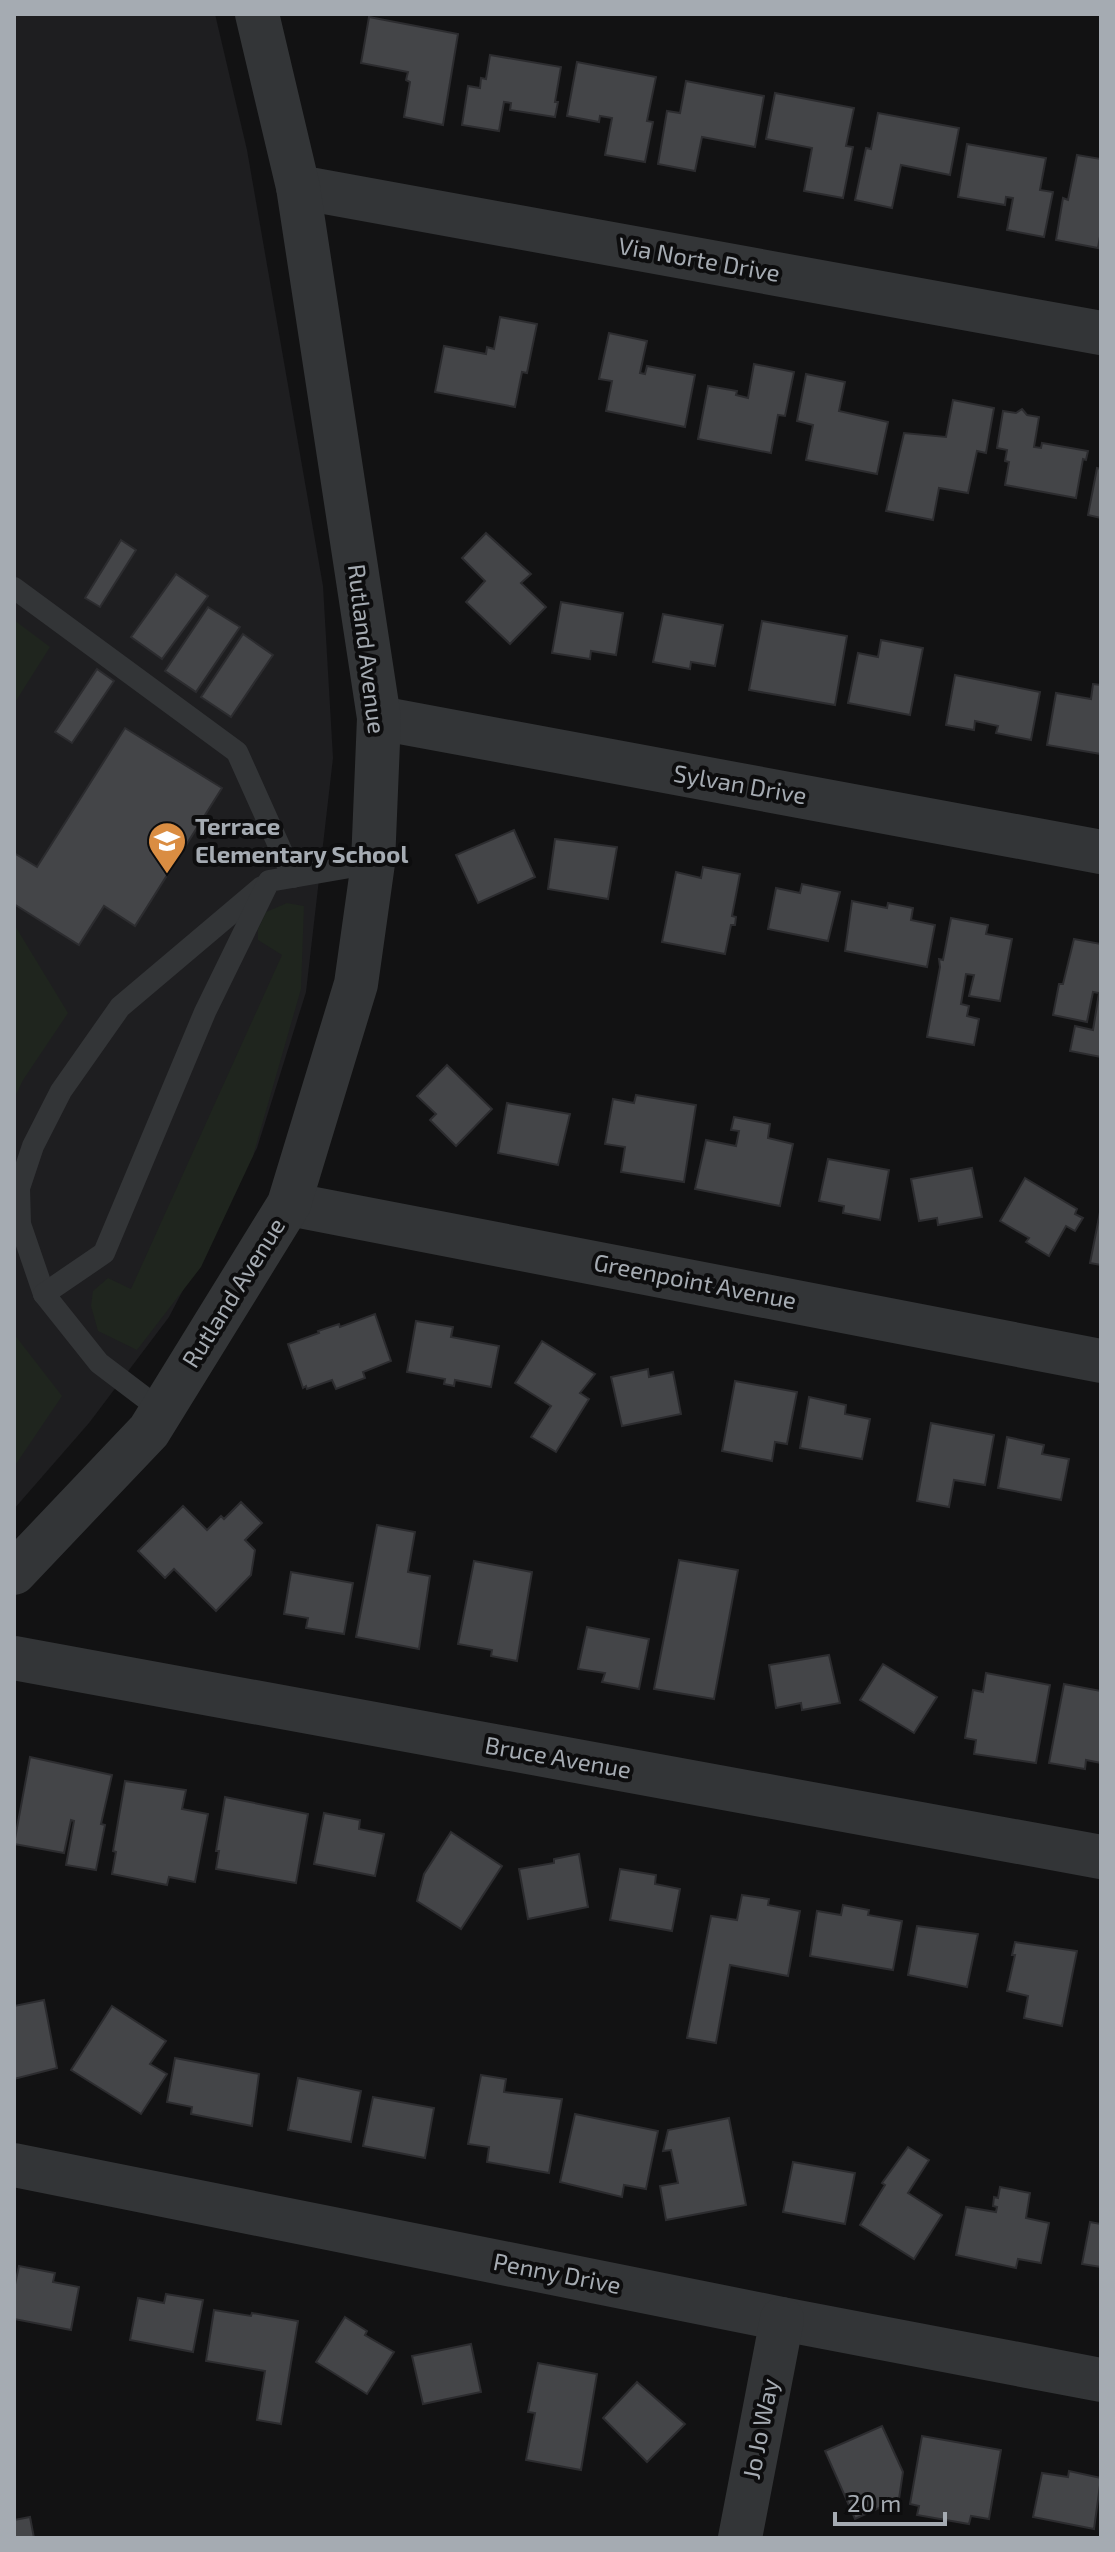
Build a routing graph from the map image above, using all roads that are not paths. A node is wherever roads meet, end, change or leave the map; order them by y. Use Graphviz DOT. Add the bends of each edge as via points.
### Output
graph roads {
  1 [pos="257,14"];
  2 [pos="298,187"];
  3 [pos="1101,333"];
  4 [pos="14,588"];
  5 [pos="379,718"];
  6 [pos="1101,852"];
  7 [pos="373,863"];
  8 [pos="293,877"];
  9 [pos="269,881"];
  10 [pos="289,1204"];
  11 [pos="44,1294"];
  12 [pos="1101,1361"];
  13 [pos="161,1410"];
  14 [pos="14,1573"];
  15 [pos="14,1658"];
  16 [pos="1101,1857"];
  17 [pos="14,2165"];
  18 [pos="782,2319"];
  19 [pos="1101,2380"];
  20 [pos="740,2538"];
  1 -- 2 [label="street, Rutland Avenue"];
  2 -- 3 [label="street, Via Norte Drive"];
  2 -- 5 [label="street, Rutland Avenue"];
  4 -- 8 [label="lane" via="237,752"];
  5 -- 6 [label="street, Sylvan Drive"];
  5 -- 7 [label="street, Rutland Avenue"];
  7 -- 8 [label="lane"];
  7 -- 10 [label="street, Rutland Avenue" via="356,984"];
  8 -- 9 [label="lane"];
  9 -- 11 [label="lane" via="205,1012 104,1253"];
  9 -- 11 [label="lane" via="120,1007 61,1091 19,1188 20,1224"];
  10 -- 12 [label="street, Greenpoint Avenue"];
  10 -- 13 [label="street, Rutland Avenue"];
  11 -- 13 [label="lane" via="99,1363"];
  13 -- 14 [label="street, Rutland Avenue" via="149,1431"];
  15 -- 16 [label="street, Bruce Avenue"];
  17 -- 18 [label="street, Penny Drive"];
  18 -- 19 [label="street, Penny Drive"];
  18 -- 20 [label="street, Jo Jo Way"];
}
